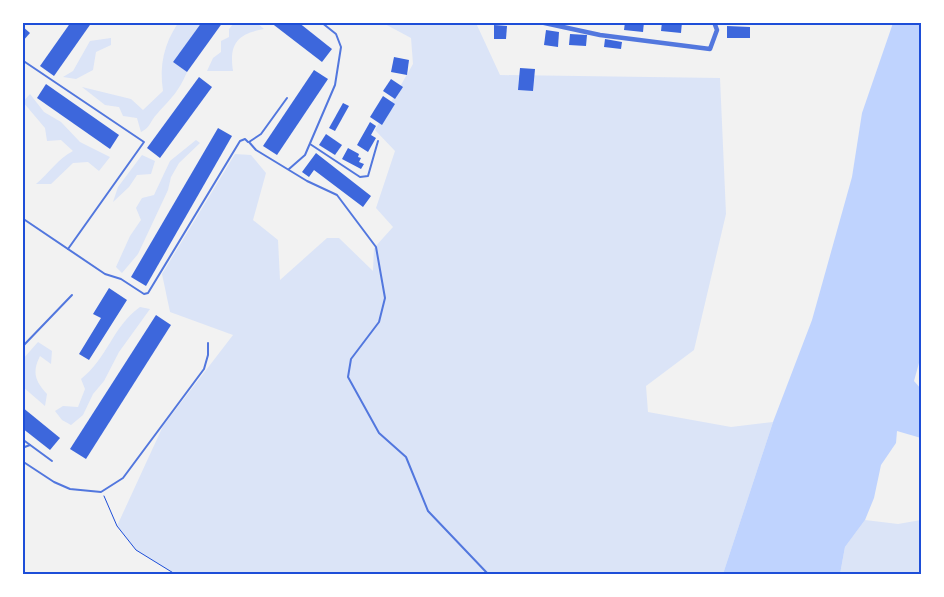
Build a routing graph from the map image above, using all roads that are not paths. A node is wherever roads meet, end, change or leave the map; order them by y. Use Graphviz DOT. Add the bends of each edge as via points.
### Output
graph roads {
  1 [pos="321,22"];
  2 [pos="540,22"];
  3 [pos="714,22"];
  4 [pos="22,60"];
  5 [pos="287,98"];
  6 [pos="378,141"];
  7 [pos="249,142"];
  8 [pos="310,144"];
  9 [pos="289,169"];
  10 [pos="22,218"];
  11 [pos="68,249"];
  12 [pos="72,295"];
  13 [pos="208,343"];
  14 [pos="22,347"];
  15 [pos="22,439"];
  16 [pos="30,445"];
  17 [pos="22,448"];
  18 [pos="22,461"];
  19 [pos="52,461"];
  20 [pos="488,574"];
  1 -- 8 [label="lane" via="336,34 340,47 335,85"];
  2 -- 3 [label="street" via="600,35 710,49 717,30"];
  4 -- 11 [label="lane" via="144,142"];
  5 -- 7 [label="lane" via="261,134"];
  6 -- 8 [label="lane" via="368,176 360,176"];
  7 -- 9 [label="lane" via="256,150"];
  7 -- 11 [label="lane" via="245,139 240,142 148,293 144,294 121,279 105,274"];
  8 -- 9 [label="lane" via="305,155"];
  9 -- 20 [label="lane" via="337,195 376,247 385,298 379,322 351,359 348,377 379,433 406,457 428,511"];
  10 -- 11 [label="lane"];
  12 -- 14 [label="lane"];
  13 -- 18 [label="lane" via="204,370 123,478 101,492 70,489"];
  15 -- 16 [label="lane"];
  16 -- 17 [label="lane"];
  16 -- 19 [label="lane"];
}
